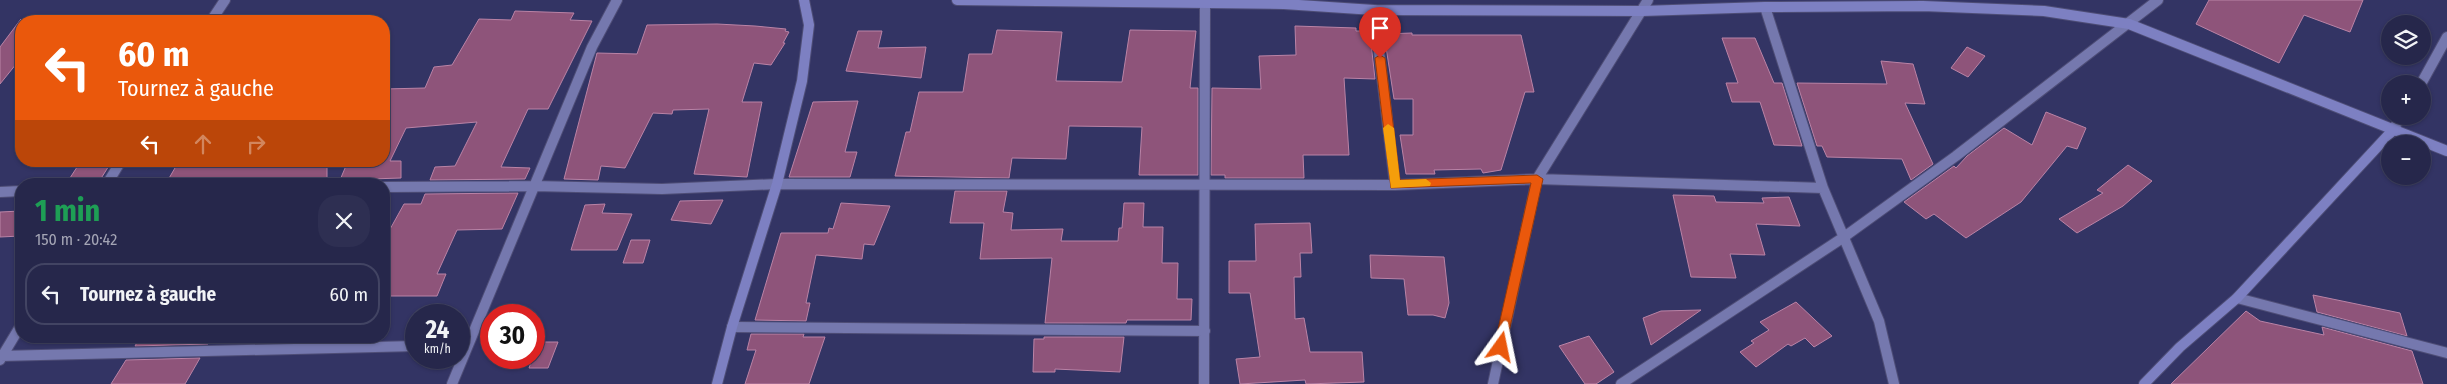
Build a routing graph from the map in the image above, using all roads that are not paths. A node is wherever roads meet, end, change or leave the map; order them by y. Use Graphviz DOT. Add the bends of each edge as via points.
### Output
graph roads {
  1 [pos="225,0"];
  2 [pos="617,0"];
  3 [pos="804,0"];
  4 [pos="956,0"];
  5 [pos="1648,0"];
  6 [pos="2158,0"];
  7 [pos="1105,1"];
  8 [pos="1284,2"];
  9 [pos="1922,3"];
  10 [pos="1205,5"];
  11 [pos="1765,6"];
  12 [pos="1374,10"];
  13 [pos="1642,11"];
  14 [pos="215,15"];
  15 [pos="2129,24"];
  16 [pos="2447,37"];
  17 [pos="2426,75"];
  18 [pos="2395,125"];
  19 [pos="2392,130"];
  20 [pos="2447,151"];
  21 [pos="117,167"];
  22 [pos="111,178"];
  23 [pos="1537,179"];
  24 [pos="776,184"];
  25 [pos="1206,185"];
  26 [pos="1395,185"];
  27 [pos="534,186"];
  28 [pos="390,187"];
  29 [pos="1823,188"];
  30 [pos="0,192"];
  31 [pos="15,192"];
  32 [pos="1844,237"];
  33 [pos="2238,298"];
  34 [pos="732,326"];
  35 [pos="470,330"];
  36 [pos="1205,331"];
  37 [pos="15,335"];
  38 [pos="405,346"];
  39 [pos="2447,353"];
  40 [pos="1,357"];
  41 [pos="456,369"];
  42 [pos="452,384"];
  43 [pos="717,384"];
  44 [pos="1204,384"];
  45 [pos="1493,384"];
  46 [pos="1621,384"];
  47 [pos="1894,384"];
  48 [pos="2144,384"];
  1 -- 14 [label="street"];
  2 -- 27 [label="street" via="592,47"];
  3 -- 24 [label="street" via="809,26 802,81"];
  4 -- 7 [label="street"];
  5 -- 13 [label="street"];
  6 -- 15 [label="street"];
  7 -- 10 [label="street"];
  8 -- 10 [label="street"];
  8 -- 12 [label="street"];
  9 -- 11 [label="street"];
  9 -- 15 [label="street" via="2044,11"];
  10 -- 25 [label="street"];
  11 -- 13 [label="street"];
  11 -- 29 [label="street"];
  12 -- 13 [label="street"];
  12 -- 26 [label="street"];
  13 -- 23 [label="street"];
  15 -- 19 [label="street"];
  15 -- 32 [label="street"];
  16 -- 17 [label="street"];
  18 -- 19 [label="street"];
  19 -- 20 [label="street"];
  19 -- 33 [label="street"];
  21 -- 22 [label="street"];
  23 -- 26 [label="street"];
  23 -- 29 [label="street"];
  23 -- 45 [label="street"];
  24 -- 25 [label="street"];
  24 -- 27 [label="street" via="662,189"];
  24 -- 34 [label="street"];
  25 -- 26 [label="street"];
  25 -- 36 [label="street"];
  27 -- 28 [label="street"];
  27 -- 35 [label="street"];
  29 -- 32 [label="street"];
  30 -- 31 [label="street"];
  32 -- 46 [label="street"];
  32 -- 47 [label="street" via="1879,321"];
  33 -- 39 [label="street"];
  33 -- 48 [label="street" via="2180,347"];
  34 -- 36 [label="street"];
  34 -- 43 [label="street"];
  36 -- 44 [label="street"];
  37 -- 40 [label="street"];
  38 -- 40 [label="street"];
  41 -- 42 [label="street"];
}
